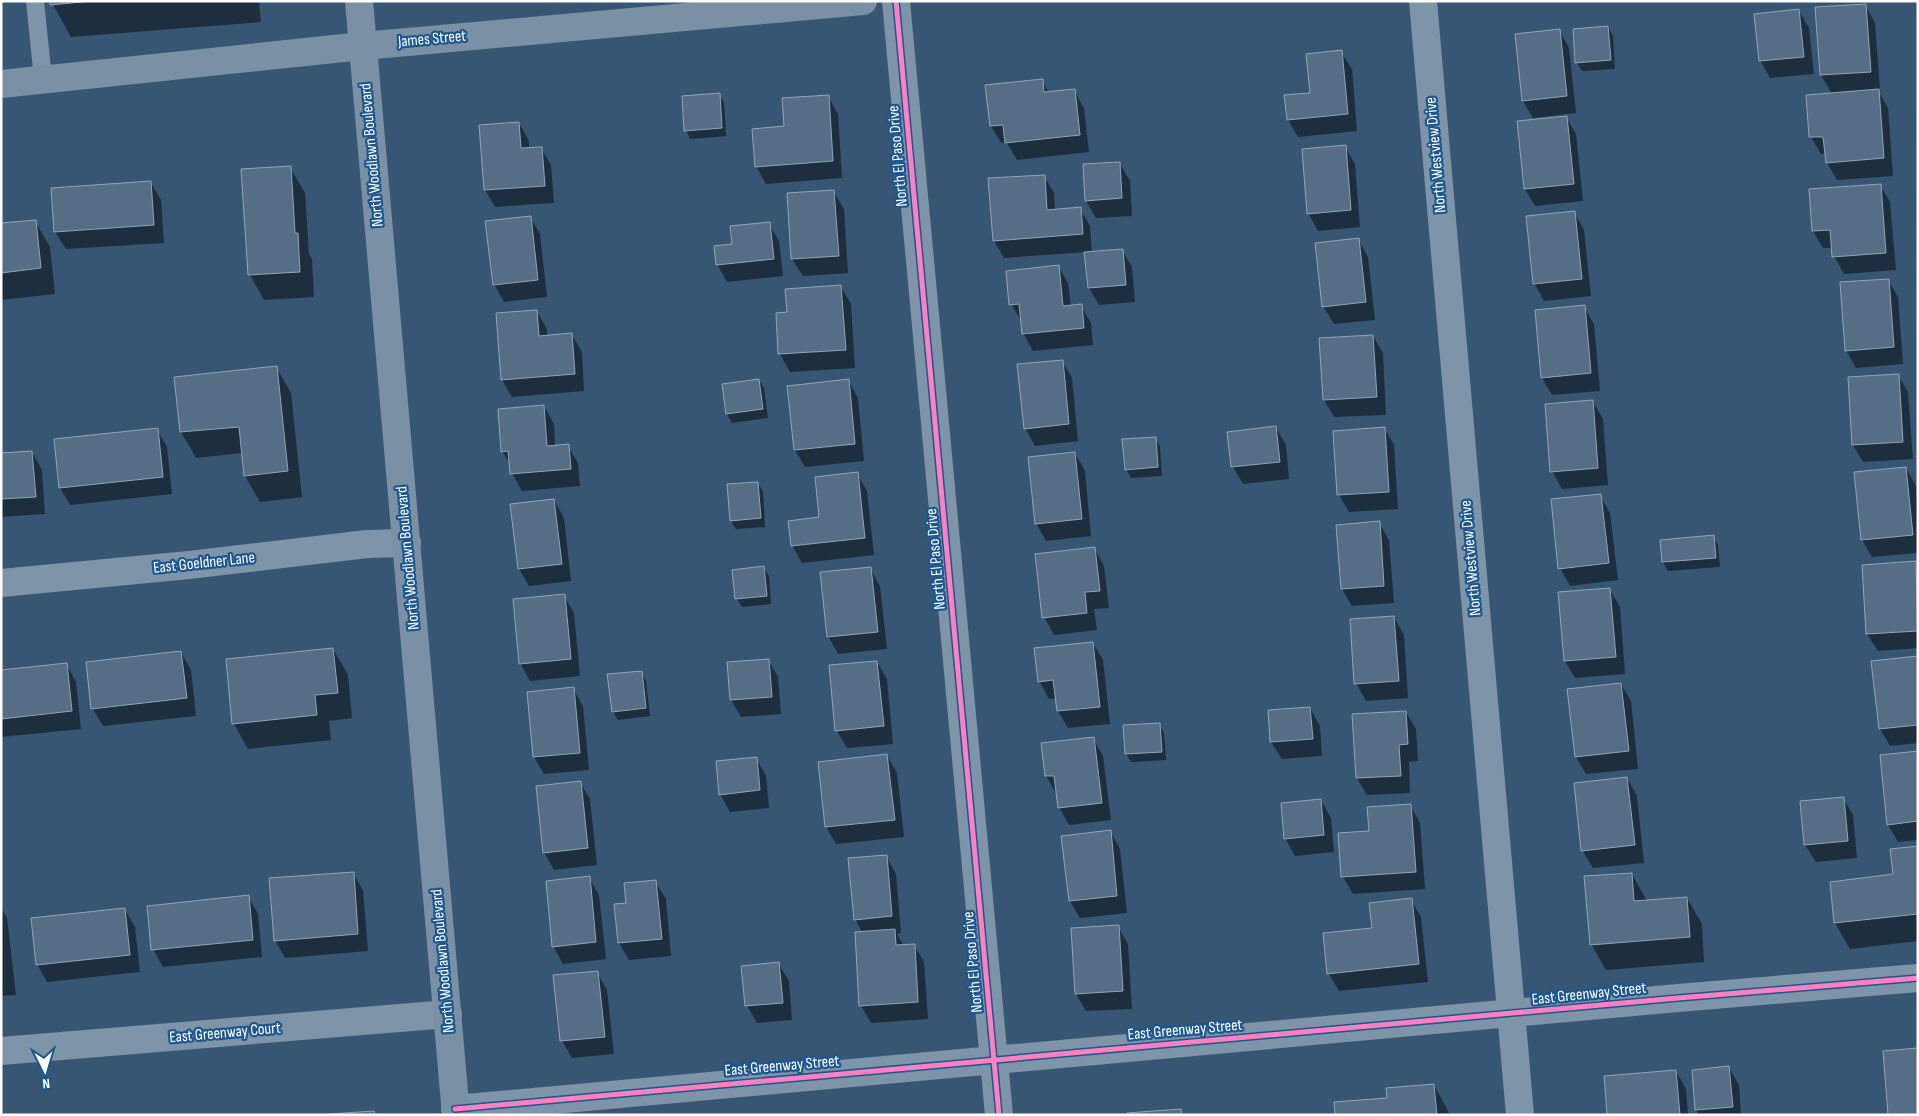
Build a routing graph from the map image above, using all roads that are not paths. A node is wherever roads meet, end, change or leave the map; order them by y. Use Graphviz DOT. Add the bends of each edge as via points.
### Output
graph roads {
  1 [pos="35,1"];
  2 [pos="359,1"];
  3 [pos="863,1"];
  4 [pos="896,1"];
  5 [pos="1423,1"];
  6 [pos="363,46"];
  7 [pos="43,79"];
  8 [pos="1,84"];
  9 [pos="407,543"];
  10 [pos="1,583"];
  11 [pos="1918,978"];
  12 [pos="448,1014"];
  13 [pos="1511,1014"];
  14 [pos="1,1051"];
  15 [pos="994,1060"];
  16 [pos="456,1112"];
  17 [pos="999,1115"];
  18 [pos="1520,1115"];
  1 -- 7 [label="lane"];
  2 -- 6 [label="street, North Woodlawn Boulevard"];
  3 -- 6 [label="street, James Street"];
  4 -- 15 [label="street, North El Paso Drive"];
  5 -- 13 [label="street, North Westview Drive"];
  6 -- 7 [label="street, James Street"];
  6 -- 9 [label="street, North Woodlawn Boulevard"];
  7 -- 8 [label="street, James Street"];
  9 -- 10 [label="street, East Goeldner Lane" via="367,544"];
  9 -- 12 [label="street, North Woodlawn Boulevard"];
  11 -- 13 [label="street, East Greenway Street"];
  12 -- 14 [label="street, East Greenway Court"];
  12 -- 16 [label="street, North Woodlawn Boulevard"];
  13 -- 15 [label="street, East Greenway Street"];
  13 -- 18 [label="street, North Westview Drive"];
  15 -- 16 [label="street, East Greenway Street"];
  15 -- 17 [label="street, North El Paso Drive"];
}
